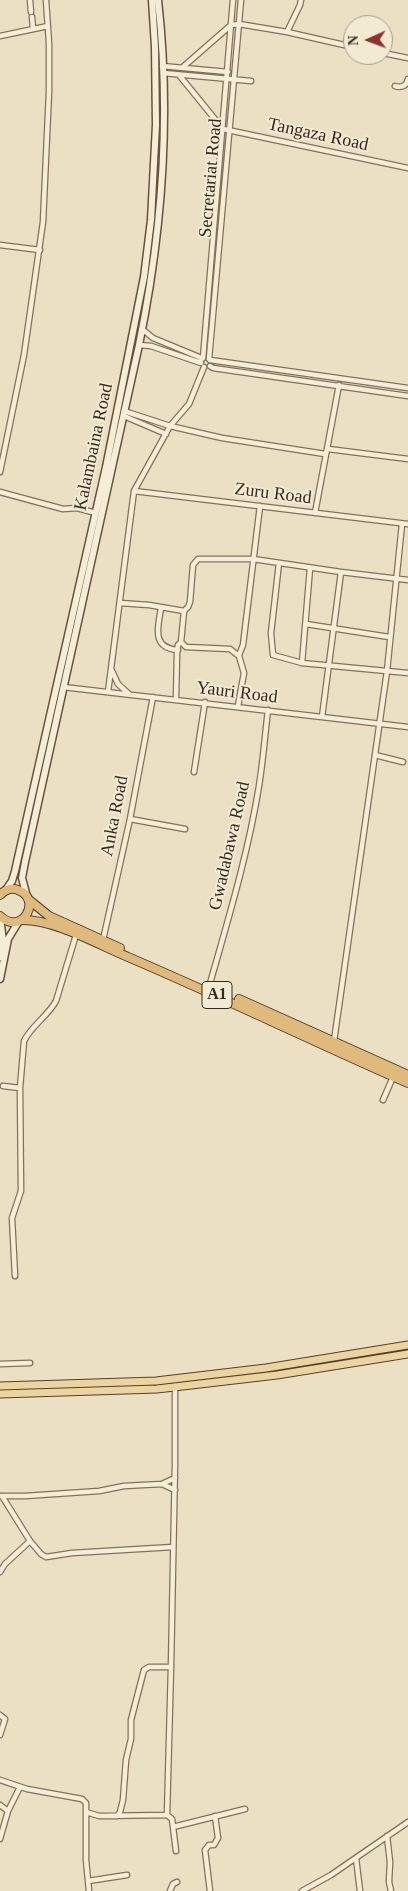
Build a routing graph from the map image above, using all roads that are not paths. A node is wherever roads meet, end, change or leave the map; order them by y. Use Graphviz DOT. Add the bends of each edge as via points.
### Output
graph roads {
  1 [pos="30,0"];
  2 [pos="46,0"];
  3 [pos="152,0"];
  4 [pos="158,0"];
  5 [pos="233,0"];
  6 [pos="240,0"];
  7 [pos="301,0"];
  8 [pos="239,24"];
  9 [pos="231,25"];
  10 [pos="48,26"];
  11 [pos="33,28"];
  12 [pos="287,32"];
  13 [pos="0,36"];
  14 [pos="343,45"];
  15 [pos="393,55"];
  16 [pos="408,58"];
  17 [pos="183,67"];
  18 [pos="162,69"];
  19 [pos="227,72"];
  20 [pos="234,72"];
  21 [pos="179,75"];
  22 [pos="227,78"];
  23 [pos="233,78"];
  24 [pos="408,79"];
  25 [pos="251,81"];
  26 [pos="395,86"];
  27 [pos="223,129"];
  28 [pos="229,131"];
  29 [pos="408,168"];
  30 [pos="0,245"];
  31 [pos="40,250"];
  32 [pos="142,330"];
  33 [pos="139,345"];
  34 [pos="205,361"];
  35 [pos="287,371"];
  36 [pos="286,378"];
  37 [pos="341,379"];
  38 [pos="339,386"];
  39 [pos="408,388"];
  40 [pos="408,396"];
  41 [pos="124,413"];
  42 [pos="170,426"];
  43 [pos="166,434"];
  44 [pos="3,447"];
  45 [pos="327,451"];
  46 [pos="408,459"];
  47 [pos="0,472"];
  48 [pos="134,491"];
  49 [pos="0,492"];
  50 [pos="260,506"];
  51 [pos="96,513"];
  52 [pos="315,513"];
  53 [pos="402,524"];
  54 [pos="408,524"];
  55 [pos="253,559"];
  56 [pos="279,563"];
  57 [pos="310,568"];
  58 [pos="340,572"];
  59 [pos="396,579"];
  60 [pos="408,580"];
  61 [pos="120,603"];
  62 [pos="161,608"];
  63 [pos="184,611"];
  64 [pos="306,624"];
  65 [pos="333,628"];
  66 [pos="389,636"];
  67 [pos="181,642"];
  68 [pos="178,650"];
  69 [pos="239,655"];
  70 [pos="302,663"];
  71 [pos="328,664"];
  72 [pos="111,670"];
  73 [pos="387,671"];
  74 [pos="408,673"];
  75 [pos="63,687"];
  76 [pos="108,692"];
  77 [pos="129,694"];
  78 [pos="153,697"];
  79 [pos="176,700"];
  80 [pos="205,702"];
  81 [pos="238,706"];
  82 [pos="268,710"];
  83 [pos="322,717"];
  84 [pos="379,724"];
  85 [pos="408,727"];
  86 [pos="375,755"];
  87 [pos="404,762"];
  88 [pos="194,772"];
  89 [pos="130,819"];
  90 [pos="185,829"];
  91 [pos="2,893"];
  92 [pos="28,898"];
  93 [pos="0,917"];
  94 [pos="20,921"];
  95 [pos="76,935"];
  96 [pos="103,940"];
  97 [pos="0,957"];
  98 [pos="0,979"];
  99 [pos="209,987"];
  100 [pos="334,1042"];
  101 [pos="408,1075"];
  102 [pos="393,1076"];
  103 [pos="408,1083"];
  104 [pos="3,1086"];
  105 [pos="20,1088"];
  106 [pos="383,1100"];
  107 [pos="15,1276"];
  108 [pos="408,1345"];
  109 [pos="408,1354"];
  110 [pos="30,1363"];
  111 [pos="0,1364"];
  112 [pos="0,1386"];
  113 [pos="175,1387"];
  114 [pos="0,1394"];
  115 [pos="175,1478"];
  116 [pos="162,1484"];
  117 [pos="175,1490"];
  118 [pos="1,1496"];
  119 [pos="30,1541"];
  120 [pos="173,1547"];
  121 [pos="0,1572"];
  122 [pos="171,1667"];
  123 [pos="0,1715"];
  124 [pos="0,1735"];
  125 [pos="0,1780"];
  126 [pos="20,1787"];
  127 [pos="0,1805"];
  128 [pos="122,1807"];
  129 [pos="245,1809"];
  130 [pos="8,1811"];
  131 [pos="86,1812"];
  132 [pos="126,1814"];
  133 [pos="167,1814"];
  134 [pos="117,1816"];
  135 [pos="215,1816"];
  136 [pos="408,1822"];
  137 [pos="173,1827"];
  138 [pos="387,1836"];
  139 [pos="0,1839"];
  140 [pos="176,1851"];
  141 [pos="356,1858"];
  142 [pos="127,1876"];
  143 [pos="88,1881"];
  144 [pos="177,1882"];
  145 [pos="88,1891"];
  146 [pos="170,1891"];
  147 [pos="210,1891"];
  148 [pos="302,1891"];
  149 [pos="360,1891"];
  150 [pos="391,1891"];
  1 -- 11 [label="street"];
  2 -- 10 [label="street"];
  3 -- 51 [label="main road, Kalambaina Road" via="156,125 148,248 139,307"];
  4 -- 18 [label="main road"];
  5 -- 9 [label="street, Secretariat Road"];
  6 -- 8 [label="street, Secretariat Road"];
  7 -- 12 [label="street"];
  8 -- 9 [label="street"];
  8 -- 12 [label="street"];
  8 -- 20 [label="street, Secretariat Road"];
  9 -- 17 [label="street"];
  9 -- 19 [label="street, Secretariat Road"];
  10 -- 11 [label="street"];
  10 -- 31 [label="street" via="48,141"];
  11 -- 13 [label="street"];
  12 -- 14 [label="street"];
  15 -- 16 [label="street"];
  17 -- 18 [label="street"];
  17 -- 19 [label="street"];
  18 -- 21 [label="street"];
  18 -- 32 [label="main road" via="160,201"];
  19 -- 20 [label="street"];
  19 -- 22 [label="street, Secretariat Road"];
  20 -- 23 [label="street, Secretariat Road"];
  21 -- 22 [label="street"];
  21 -- 27 [label="street"];
  22 -- 23 [label="street"];
  22 -- 27 [label="street, Secretariat Road"];
  23 -- 25 [label="street"];
  23 -- 28 [label="street, Secretariat Road"];
  24 -- 26 [label="street" via="406,85"];
  27 -- 28 [label="street, Tangaza Road"];
  27 -- 34 [label="street, Secretariat Road"];
  28 -- 29 [label="street, Tangaza Road"];
  28 -- 34 [label="street, Secretariat Road"];
  30 -- 31 [label="street"];
  31 -- 44 [label="street" via="24,355"];
  32 -- 33 [label="main road"];
  32 -- 34 [label="street"];
  33 -- 34 [label="street" via="151,346 197,363"];
  33 -- 41 [label="main road"];
  34 -- 35 [label="street"];
  34 -- 36 [label="street" via="213,368"];
  34 -- 42 [label="street" via="189,404"];
  35 -- 36 [label="street"];
  35 -- 37 [label="street"];
  36 -- 38 [label="street"];
  37 -- 38 [label="street"];
  37 -- 39 [label="street"];
  38 -- 40 [label="street"];
  38 -- 45 [label="street"];
  41 -- 42 [label="street"];
  41 -- 43 [label="street"];
  41 -- 75 [label="main road"];
  42 -- 43 [label="street"];
  42 -- 45 [label="street" via="222,438"];
  43 -- 48 [label="street"];
  44 -- 47 [label="street"];
  45 -- 46 [label="street"];
  45 -- 52 [label="street"];
  48 -- 50 [label="street, Zuru Road"];
  48 -- 61 [label="street"];
  49 -- 51 [label="street" via="63,509 77,508"];
  50 -- 52 [label="street, Zuru Road"];
  50 -- 55 [label="street"];
  51 -- 91 [label="main road, Kalambaina Road" via="15,871 12,881"];
  52 -- 53 [label="street, Zuru Road"];
  53 -- 54 [label="street, Zuru Road"];
  53 -- 59 [label="street"];
  55 -- 56 [label="street"];
  55 -- 63 [label="street" via="201,558 194,561 190,602"];
  55 -- 69 [label="street" via="243,645"];
  56 -- 57 [label="street"];
  56 -- 70 [label="street" via="271,652 276,657"];
  57 -- 58 [label="street"];
  57 -- 64 [label="street"];
  58 -- 59 [label="street"];
  58 -- 65 [label="street"];
  59 -- 60 [label="street"];
  59 -- 66 [label="street"];
  61 -- 62 [label="street"];
  61 -- 72 [label="street"];
  62 -- 63 [label="street"];
  62 -- 68 [label="street" via="159,641 168,649"];
  63 -- 67 [label="street"];
  64 -- 65 [label="street"];
  64 -- 70 [label="street"];
  65 -- 66 [label="street"];
  65 -- 71 [label="street"];
  66 -- 73 [label="street"];
  67 -- 68 [label="street"];
  67 -- 69 [label="street" via="186,647 230,650"];
  68 -- 79 [label="street"];
  69 -- 81 [label="street" via="244,674"];
  70 -- 71 [label="street"];
  71 -- 73 [label="street"];
  71 -- 83 [label="street"];
  72 -- 76 [label="street"];
  72 -- 77 [label="street" via="118,684"];
  73 -- 74 [label="street"];
  73 -- 84 [label="street"];
  75 -- 76 [label="street, Yauri Road"];
  75 -- 92 [label="main road" via="22,878"];
  76 -- 77 [label="street, Yauri Road"];
  77 -- 78 [label="street, Yauri Road"];
  78 -- 79 [label="street, Yauri Road"];
  78 -- 89 [label="street, Anka Road"];
  79 -- 80 [label="street, Yauri Road"];
  80 -- 81 [label="street, Yauri Road"];
  80 -- 88 [label="street"];
  81 -- 82 [label="street, Yauri Road"];
  82 -- 83 [label="street, Yauri Road"];
  82 -- 99 [label="street, Gwadabawa Road" via="252,823"];
  83 -- 84 [label="street, Yauri Road"];
  84 -- 85 [label="street, Yauri Road"];
  84 -- 86 [label="street"];
  86 -- 87 [label="street"];
  86 -- 100 [label="street"];
  89 -- 90 [label="street"];
  89 -- 96 [label="street, Anka Road"];
  91 -- 92 [label="highway" via="16,889"];
  92 -- 94 [label="highway" via="28,913"];
  92 -- 96 [label="highway, A1" via="49,916"];
  93 -- 94 [label="highway" via="9,922"];
  93 -- 97 [label="main road" via="3,941"];
  94 -- 95 [label="highway, A1" via="42,921"];
  94 -- 98 [label="main road" via="8,939"];
  95 -- 102 [label="highway, A1"];
  95 -- 105 [label="street" via="56,1001 24,1041"];
  96 -- 99 [label="highway, A1"];
  99 -- 100 [label="highway, A1"];
  100 -- 101 [label="highway, A1"];
  102 -- 103 [label="highway, A1"];
  102 -- 106 [label="street"];
  104 -- 105 [label="street"];
  105 -- 107 [label="street" via="21,1191 12,1218"];
  108 -- 112 [label="main road" via="266,1368 156,1381"];
  109 -- 113 [label="main road"];
  110 -- 111 [label="street"];
  113 -- 114 [label="main road" via="89,1393"];
  113 -- 115 [label="street"];
  115 -- 116 [label="street"];
  115 -- 117 [label="street"];
  116 -- 117 [label="street"];
  116 -- 118 [label="street"];
  117 -- 120 [label="street"];
  118 -- 119 [label="street"];
  119 -- 120 [label="street" via="49,1558"];
  119 -- 121 [label="street"];
  120 -- 122 [label="street"];
  122 -- 128 [label="street" via="144,1670 131,1720"];
  122 -- 133 [label="street"];
  123 -- 124 [label="street" via="5,1719"];
  125 -- 126 [label="street"];
  126 -- 130 [label="street"];
  126 -- 131 [label="street" via="82,1799 86,1803"];
  127 -- 130 [label="street"];
  128 -- 132 [label="street"];
  128 -- 134 [label="street"];
  129 -- 135 [label="street"];
  130 -- 139 [label="street"];
  131 -- 134 [label="street"];
  131 -- 143 [label="street"];
  132 -- 133 [label="street"];
  132 -- 134 [label="street"];
  133 -- 137 [label="street"];
  135 -- 137 [label="street"];
  135 -- 147 [label="street" via="218,1838 205,1850"];
  136 -- 138 [label="street"];
  137 -- 140 [label="street"];
  138 -- 141 [label="street"];
  138 -- 150 [label="street"];
  141 -- 148 [label="street"];
  141 -- 149 [label="street"];
  142 -- 143 [label="street"];
  143 -- 145 [label="street"];
  144 -- 146 [label="street"];
}
